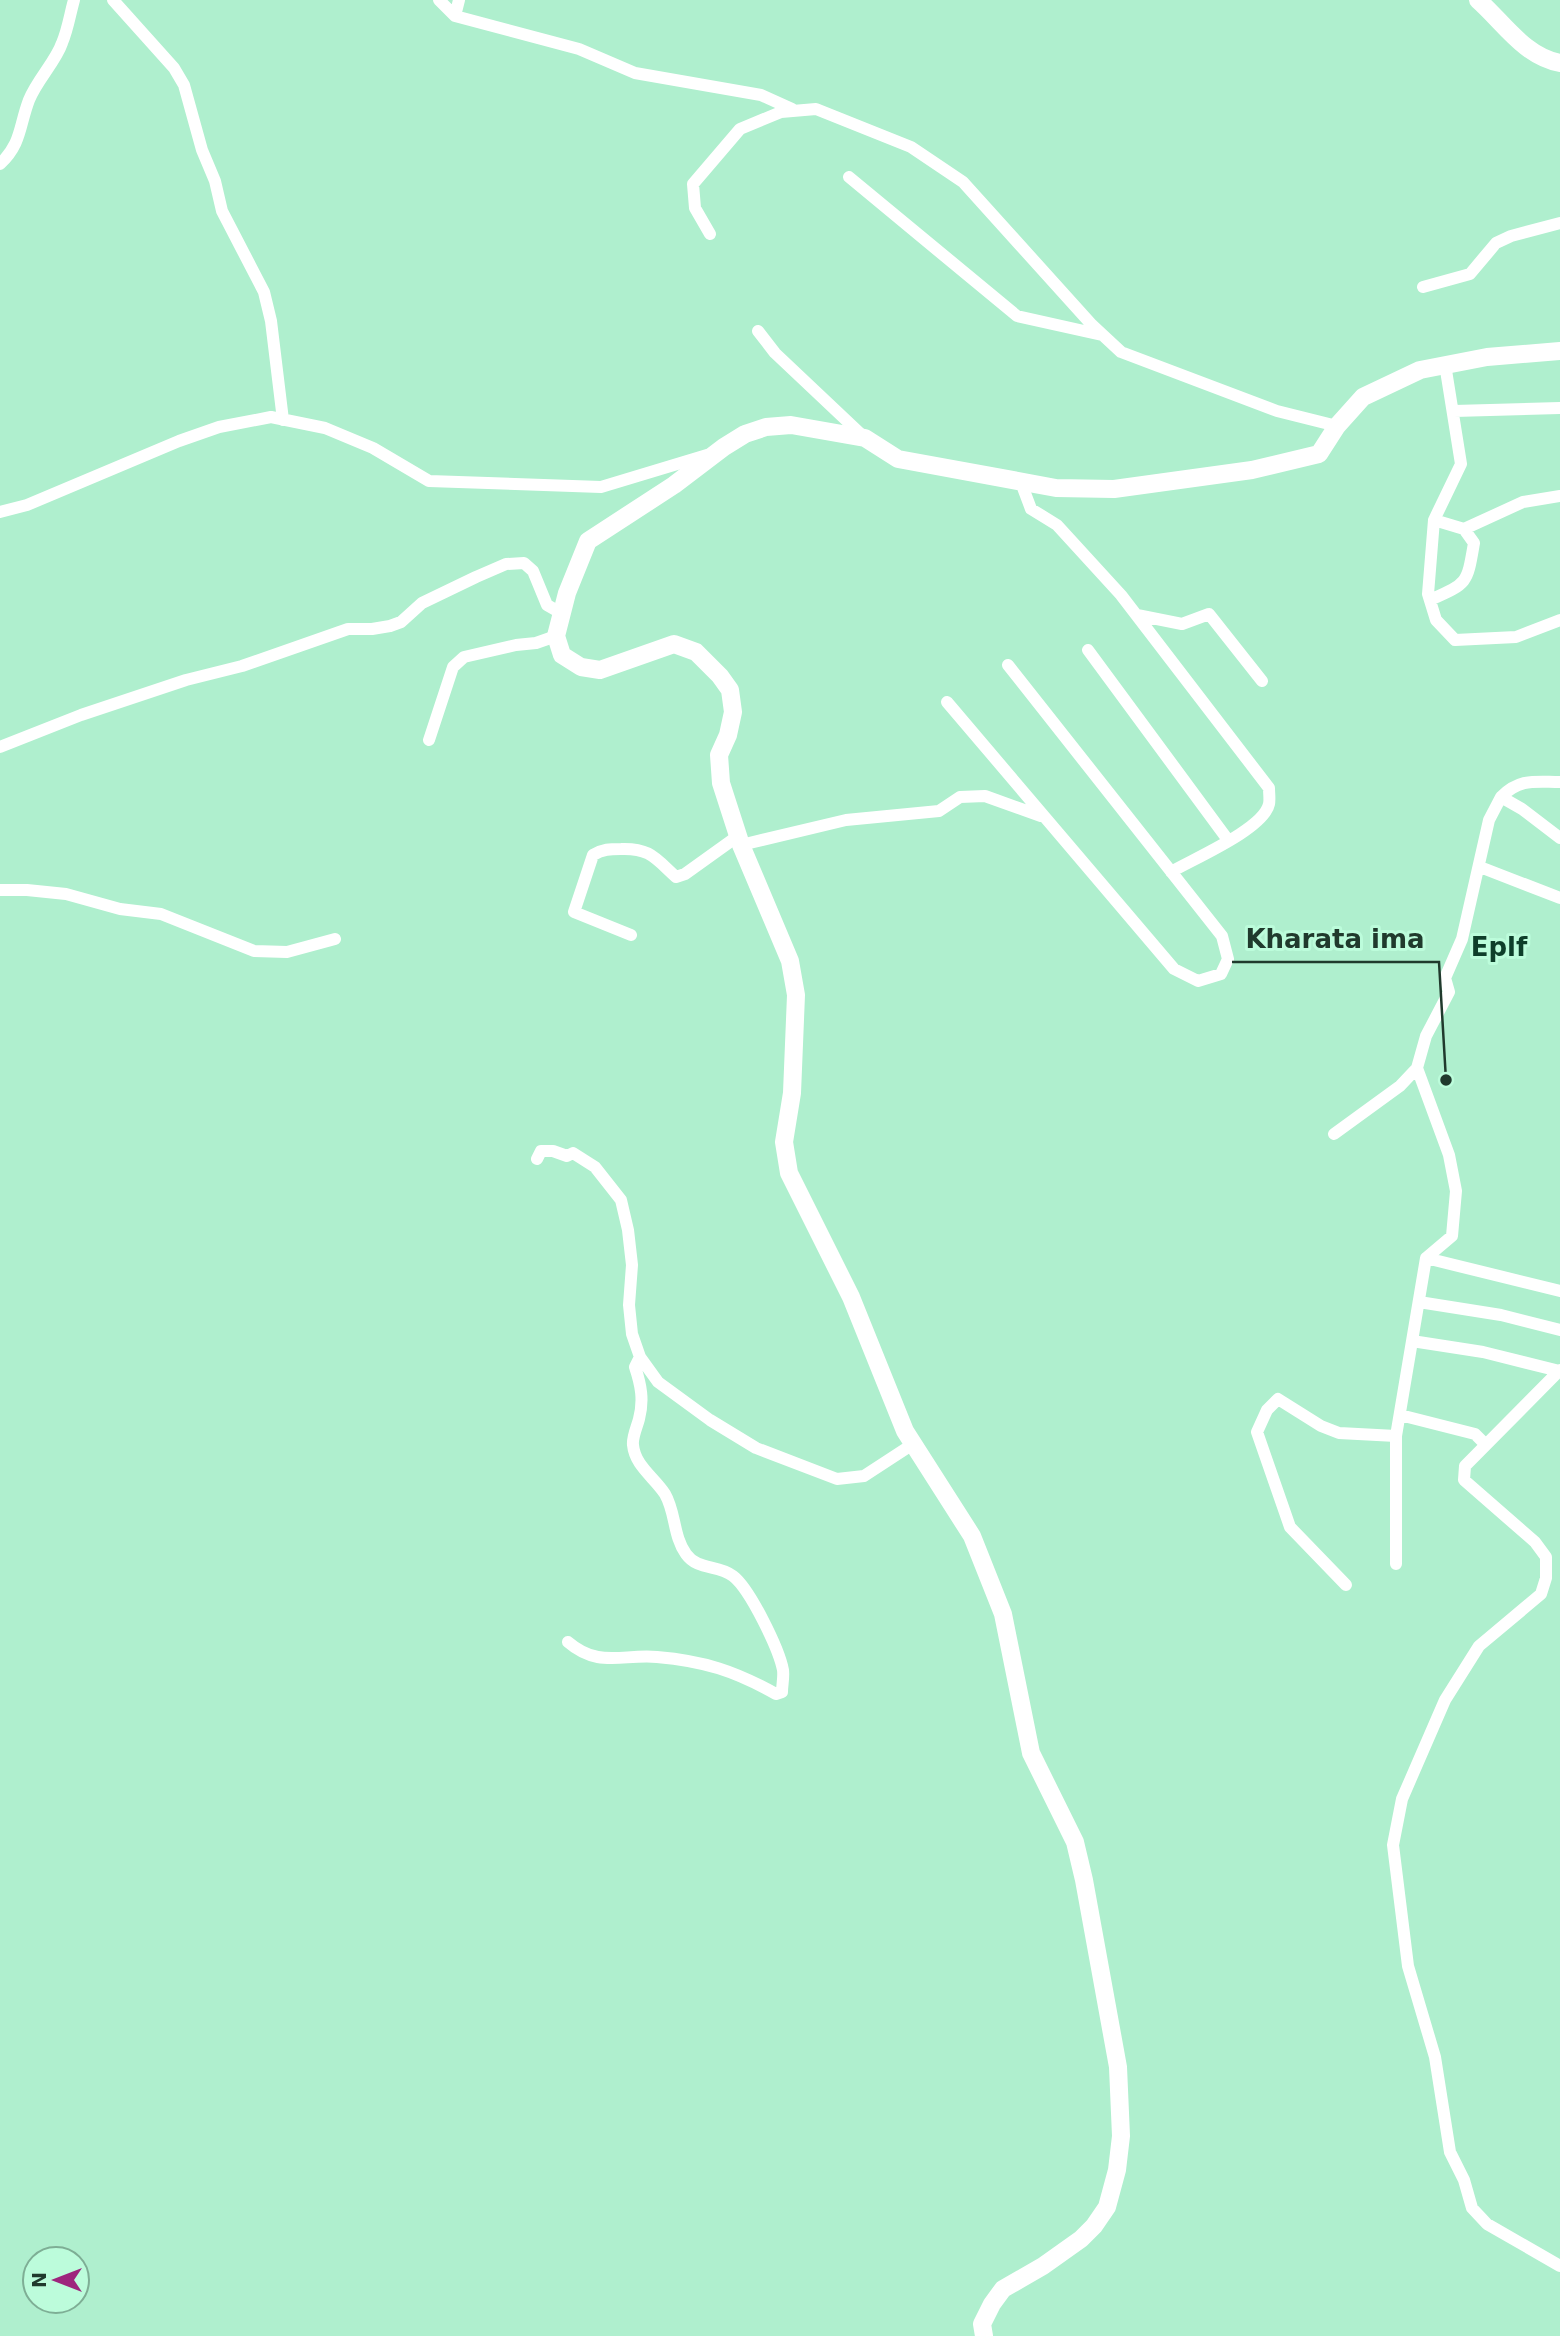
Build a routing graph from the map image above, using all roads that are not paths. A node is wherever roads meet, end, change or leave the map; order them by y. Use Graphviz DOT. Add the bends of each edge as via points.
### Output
graph roads {
  1 [pos="74,0"];
  2 [pos="113,0"];
  3 [pos="439,0"];
  4 [pos="459,0"];
  5 [pos="1478,0"];
  6 [pos="456,16"];
  7 [pos="1560,63"];
  8 [pos="795,111"];
  9 [pos="0,164"];
  10 [pos="849,177"];
  11 [pos="1560,223"];
  12 [pos="710,234"];
  13 [pos="1423,286"];
  14 [pos="758,331"];
  15 [pos="1103,335"];
  16 [pos="1560,351"];
  17 [pos="1445,364"];
  18 [pos="1560,408"];
  19 [pos="1454,411"];
  20 [pos="283,419"];
  21 [pos="1337,426"];
  22 [pos="865,438"];
  23 [pos="714,453"];
  24 [pos="1020,480"];
  25 [pos="1560,496"];
  26 [pos="0,512"];
  27 [pos="1434,520"];
  28 [pos="1464,529"];
  29 [pos="1430,600"];
  30 [pos="564,606"];
  31 [pos="1137,615"];
  32 [pos="1560,620"];
  33 [pos="556,636"];
  34 [pos="1088,650"];
  35 [pos="1008,665"];
  36 [pos="1262,681"];
  37 [pos="947,702"];
  38 [pos="429,740"];
  39 [pos="0,747"];
  40 [pos="1560,782"];
  41 [pos="1500,797"];
  42 [pos="1042,816"];
  43 [pos="1560,838"];
  44 [pos="1228,840"];
  45 [pos="740,841"];
  46 [pos="1480,867"];
  47 [pos="1171,872"];
  48 [pos="0,890"];
  49 [pos="1560,898"];
  50 [pos="631,934"];
  51 [pos="335,939"];
  52 [pos="1417,1068"];
  53 [pos="1334,1134"];
  54 [pos="537,1159"];
  55 [pos="1426,1258"];
  56 [pos="1560,1291"];
  57 [pos="1419,1302"];
  58 [pos="1560,1330"];
  59 [pos="1412,1341"];
  60 [pos="640,1357"];
  61 [pos="1560,1371"];
  62 [pos="1400,1415"];
  63 [pos="1396,1436"];
  64 [pos="913,1444"];
  65 [pos="1485,1444"];
  66 [pos="1396,1564"];
  67 [pos="1346,1584"];
  68 [pos="568,1642"];
  69 [pos="1560,2266"];
  70 [pos="984,2336"];
  1 -- 9 [label="street" via="62,45 29,100 18,142"];
  2 -- 20 [label="street" via="184,85 222,211 264,292"];
  3 -- 6 [label="street"];
  4 -- 6 [label="street"];
  5 -- 7 [label="street" via="1532,52"];
  6 -- 8 [label="street" via="579,49 635,73 761,95"];
  8 -- 12 [label="street" via="740,129 693,184 695,208"];
  8 -- 15 [label="street" via="816,109 911,147 963,182"];
  10 -- 15 [label="street" via="1017,316"];
  11 -- 13 [label="street" via="1496,243 1470,274"];
  14 -- 22 [label="street" via="775,353"];
  15 -- 21 [label="street" via="1121,352 1162,368 1277,411"];
  16 -- 17 [label="street"];
  17 -- 19 [label="street"];
  17 -- 21 [label="street" via="1420,370 1363,397"];
  18 -- 19 [label="street"];
  19 -- 27 [label="street" via="1461,464"];
  20 -- 23 [label="street" via="325,428 373,448 429,481 601,487"];
  20 -- 26 [label="street" via="271,417 179,441"];
  21 -- 24 [label="street" via="1319,454 1252,470 1114,489 1056,488"];
  22 -- 23 [label="street" via="791,425 745,434"];
  22 -- 24 [label="street" via="898,459"];
  23 -- 30 [label="street" via="588,541"];
  24 -- 31 [label="street" via="1031,509 1057,525"];
  25 -- 28 [label="street" via="1523,502"];
  27 -- 28 [label="street"];
  27 -- 29 [label="street"];
  28 -- 29 [label="street" via="1474,543 1468,576 1460,587"];
  29 -- 32 [label="street" via="1436,620 1455,640 1516,637"];
  30 -- 33 [label="street"];
  30 -- 39 [label="street" via="561,613 547,605 533,571 523,562 506,564 422,603 390,626 348,629 94,711"];
  31 -- 36 [label="street" via="1182,624 1209,614"];
  31 -- 44 [label="street" via="1269,788 1270,804 1264,816"];
  33 -- 38 [label="street" via="464,657 453,667"];
  33 -- 45 [label="street" via="562,655 581,667 600,670 674,644 696,652 720,676 730,690 733,712 719,755 721,783"];
  34 -- 44 [label="street"];
  35 -- 47 [label="street"];
  37 -- 42 [label="street"];
  40 -- 41 [label="street" via="1528,781 1511,786"];
  41 -- 43 [label="street"];
  41 -- 46 [label="street" via="1489,820"];
  42 -- 45 [label="street" via="985,796 960,797 939,811 846,820"];
  42 -- 47 [label="street" via="1174,970 1198,981 1221,974 1228,959 1222,936"];
  44 -- 47 [label="street"];
  45 -- 50 [label="street" via="676,877 638,849 602,849 593,855 574,912"];
  45 -- 64 [label="street" via="790,961 796,995 792,1093 784,1142 789,1173 851,1297"];
  46 -- 49 [label="street"];
  46 -- 52 [label="street" via="1462,939 1445,978 1449,992 1426,1036"];
  48 -- 51 [label="street" via="66,894 120,909 161,914 254,951 287,952"];
  52 -- 53 [label="street" via="1400,1086"];
  52 -- 55 [label="street" via="1449,1156 1456,1191 1452,1236"];
  54 -- 60 [label="street" via="541,1152 573,1153 595,1167 621,1200 632,1265 632,1334"];
  55 -- 56 [label="street"];
  55 -- 57 [label="street"];
  57 -- 58 [label="street"];
  57 -- 59 [label="street"];
  59 -- 61 [label="street"];
  59 -- 62 [label="street"];
  60 -- 64 [label="street" via="658,1382 710,1420 756,1448 837,1479 864,1476"];
  60 -- 68 [label="street" via="635,1367 642,1389 641,1411 633,1443 638,1461 665,1495 687,1556 699,1566 719,1568 733,1576 746,1592 783,1671 782,1692 776,1694 730,1671 697,1663 654,1656 598,1658"];
  61 -- 65 [label="street"];
  62 -- 63 [label="street"];
  62 -- 65 [label="street" via="1475,1434"];
  63 -- 66 [label="street"];
  63 -- 67 [label="street" via="1339,1433 1278,1399 1257,1432 1290,1527"];
  64 -- 70 [label="street" via="972,1536 1003,1614 1031,1753 1075,1842 1118,2067 1121,2136 1107,2207 1081,2239 1003,2289 982,2324"];
  65 -- 69 [label="street" via="1465,1466 1464,1480 1535,1542 1546,1558 1546,1578 1541,1594 1479,1646 1446,1700 1402,1799 1393,1845 1408,1966 1435,2057 1450,2152 1472,2208 1487,2224"];
}
